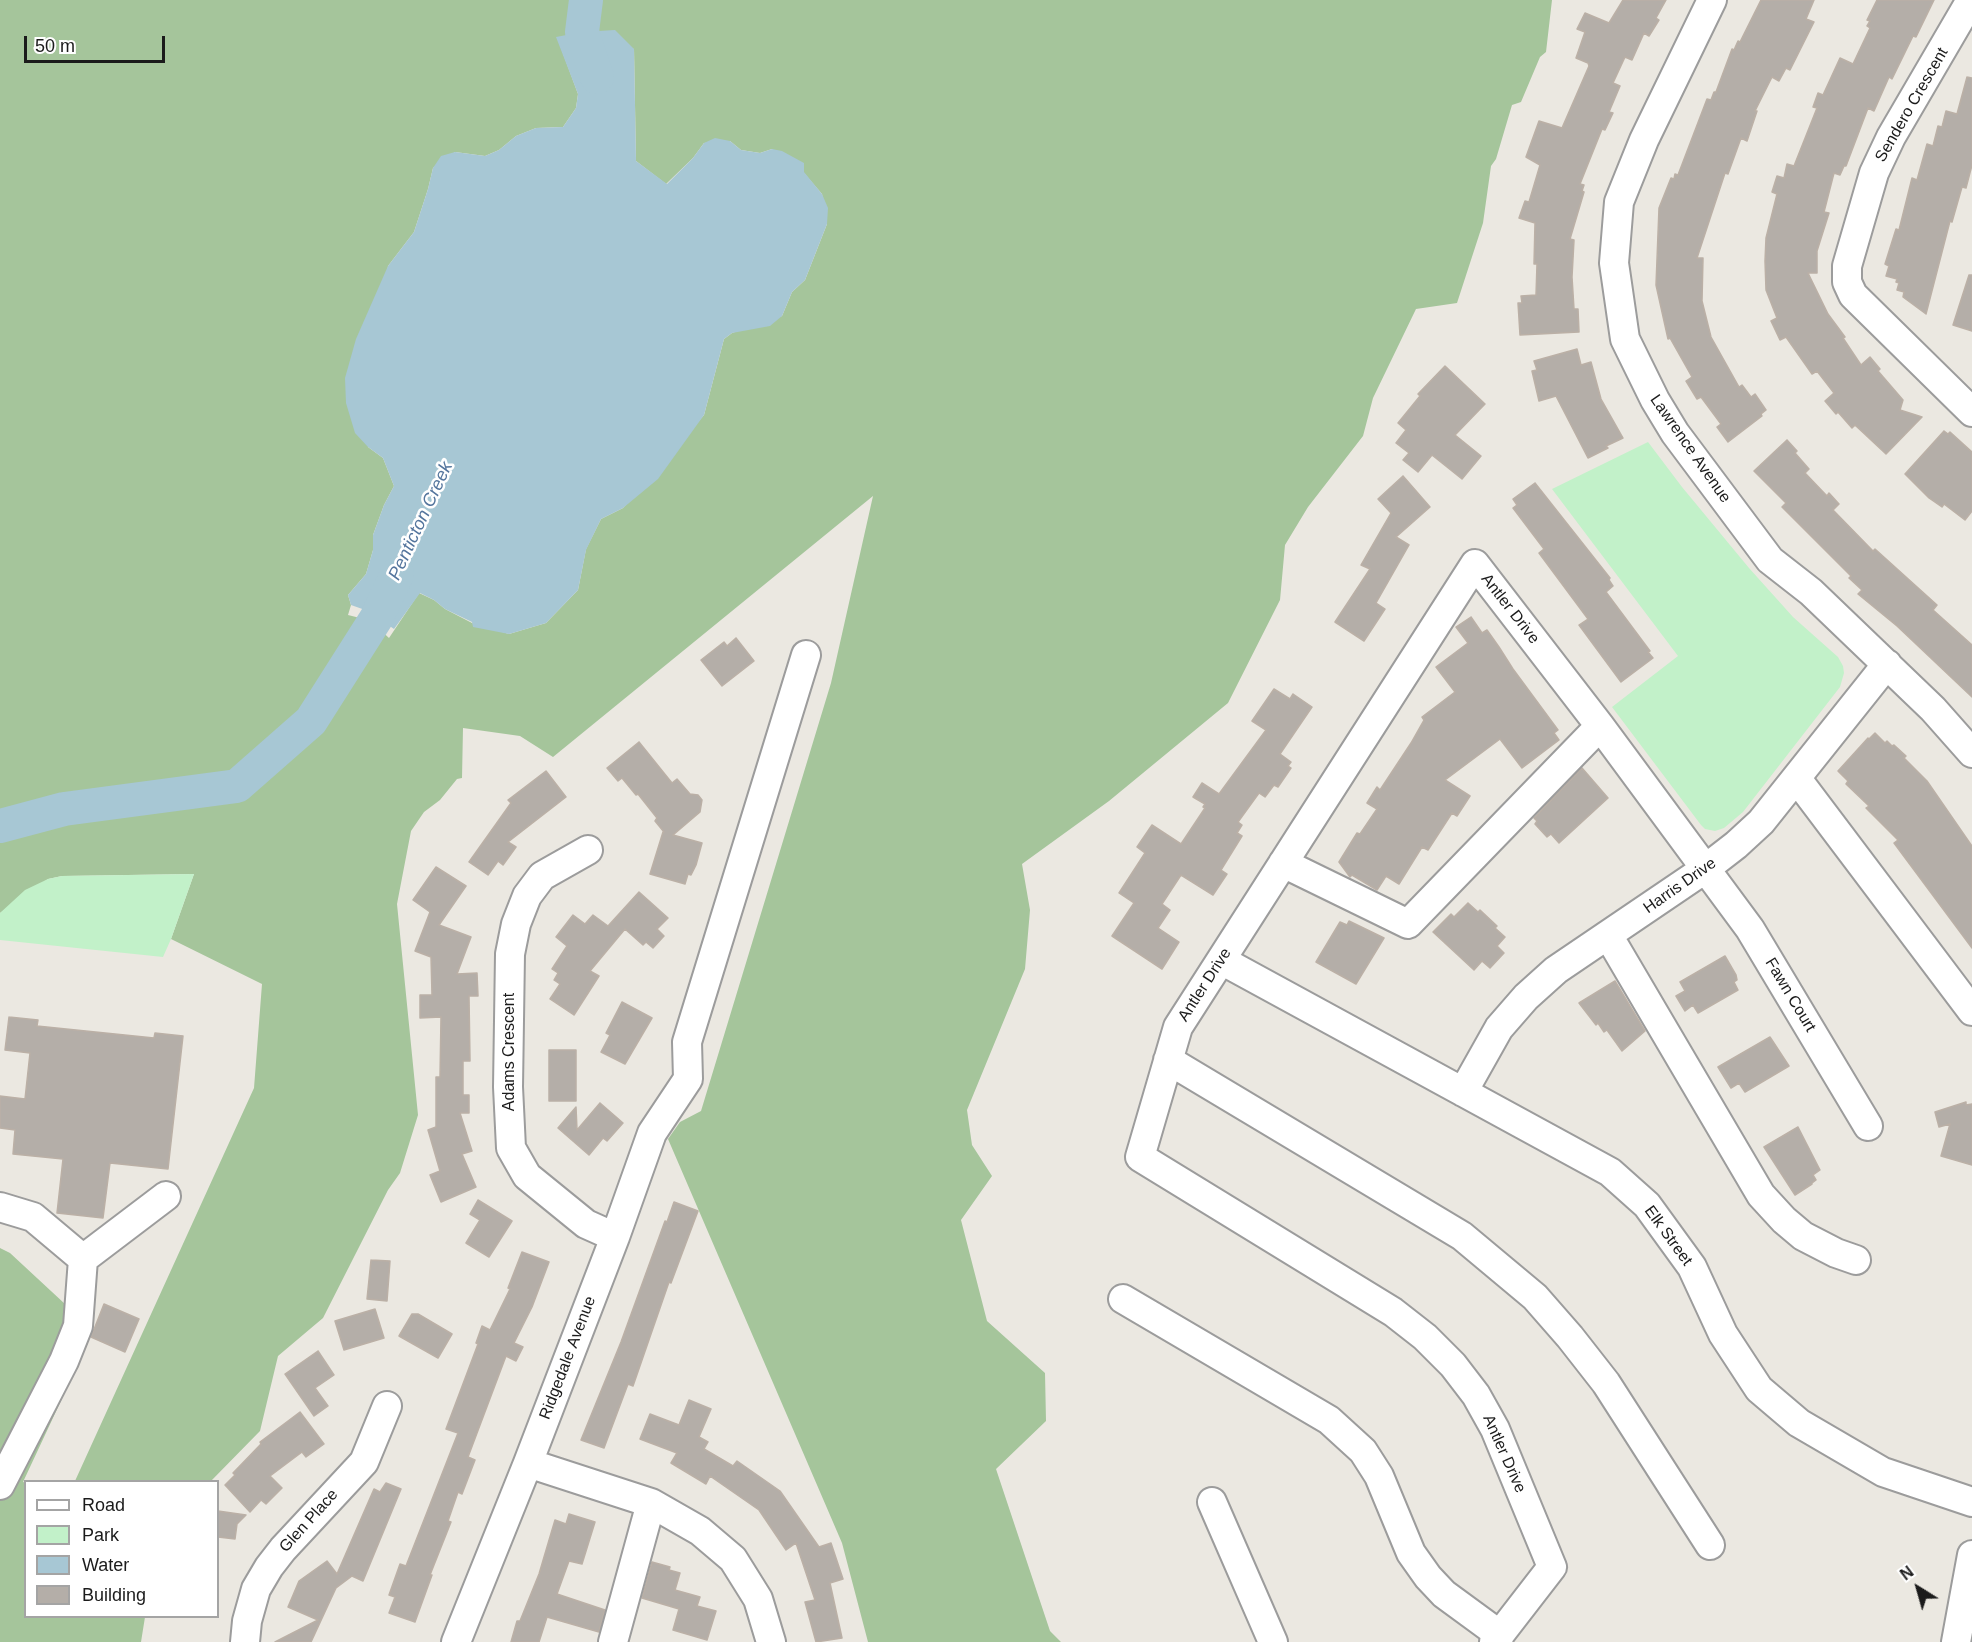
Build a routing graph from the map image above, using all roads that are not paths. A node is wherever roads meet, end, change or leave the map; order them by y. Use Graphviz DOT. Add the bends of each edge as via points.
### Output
graph roads {
  1 [pos="1712,0"];
  2 [pos="1971,0"];
  3 [pos="1972,412"];
  4 [pos="806,655"];
  5 [pos="1887,664"];
  6 [pos="1600,726"];
  7 [pos="1972,753"];
  8 [pos="1797,779"];
  9 [pos="588,850"];
  10 [pos="1283,863"];
  11 [pos="1705,869"];
  12 [pos="1608,935"];
  13 [pos="1221,960"];
  14 [pos="1972,1011"];
  15 [pos="1168,1060"];
  16 [pos="1463,1092"];
  17 [pos="1868,1126"];
  18 [pos="166,1196"];
  19 [pos="0,1208"];
  20 [pos="615,1237"];
  21 [pos="83,1259"];
  22 [pos="1856,1260"];
  23 [pos="1123,1299"];
  24 [pos="387,1406"];
  25 [pos="528,1464"];
  26 [pos="0,1485"];
  27 [pos="1212,1502"];
  28 [pos="1972,1502"];
  29 [pos="651,1503"];
  30 [pos="1710,1545"];
  31 [pos="1972,1555"];
  32 [pos="1497,1638"];
  33 [pos="245,1642"];
  34 [pos="456,1642"];
  35 [pos="613,1642"];
  36 [pos="771,1642"];
  37 [pos="1273,1642"];
  38 [pos="1956,1642"];
  1 -- 5 [label="street, Lawrence Avenue" via="1644,140 1619,202 1614,262 1625,339 1675,433 1770,560 1811,592"];
  2 -- 3 [label="street, Sendero Crescent" via="1874,173 1847,266 1847,282 1853,295"];
  4 -- 20 [label="street, Ridgedale Avenue" via="687,1042 688,1079 652,1133"];
  5 -- 7 [label="street, Lawrence Avenue"];
  5 -- 8 [label="street, Harris Drive"];
  6 -- 10 [label="street" via="1408,924"];
  6 -- 10 [label="street, Antler Drive" via="1475,564"];
  6 -- 11 [label="street, Antler Drive"];
  8 -- 11 [label="street, Harris Drive" via="1761,822"];
  8 -- 14 [label="street"];
  9 -- 20 [label="street, Adams Crescent" via="542,876 527,896 516,924 510,965 511,1148 526,1176 586,1224"];
  10 -- 13 [label="street, Antler Drive"];
  11 -- 12 [label="street, Harris Drive"];
  11 -- 17 [label="street, Fawn Court" via="1750,929"];
  12 -- 16 [label="street, Harris Drive" via="1556,970 1526,998 1499,1028"];
  12 -- 22 [label="street" via="1761,1195 1803,1236"];
  13 -- 15 [label="street, Antler Drive" via="1178,1027"];
  13 -- 16 [label="street, Elk Street"];
  15 -- 30 [label="street" via="1462,1236 1535,1297 1606,1383"];
  15 -- 32 [label="street, Antler Drive" via="1140,1157 1393,1312 1453,1365 1476,1395 1495,1429 1552,1567"];
  16 -- 28 [label="street, Elk Street" via="1610,1172 1647,1205 1692,1267 1723,1334 1759,1389 1799,1423 1883,1472"];
  18 -- 21 [label="street"];
  19 -- 21 [label="street" via="33,1217"];
  20 -- 25 [label="street, Ridgedale Avenue"];
  21 -- 26 [label="street" via="78,1326"];
  23 -- 32 [label="street" via="1329,1420 1363,1451 1379,1476 1411,1553 1428,1577"];
  24 -- 33 [label="street, Glen Place" via="364,1462 283,1549 256,1589"];
  25 -- 29 [label="street"];
  25 -- 34 [label="street, Ridgedale Avenue"];
  27 -- 37 [label="street"];
  29 -- 35 [label="street"];
  29 -- 36 [label="street" via="700,1531 733,1559 758,1599"];
  31 -- 38 [label="street"];
}
